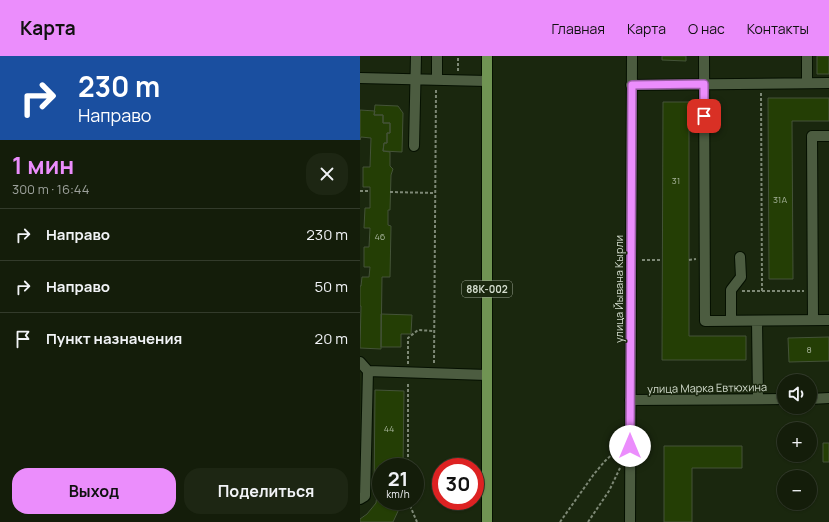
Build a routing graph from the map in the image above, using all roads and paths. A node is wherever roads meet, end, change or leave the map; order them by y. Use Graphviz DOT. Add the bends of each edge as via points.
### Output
graph roads {
  1 [pos="416,56"];
  2 [pos="437,56"];
  3 [pos="458,56"];
  4 [pos="487,56"];
  5 [pos="632,56"];
  6 [pos="704,56"];
  7 [pos="807,56"];
  8 [pos="360,78"];
  9 [pos="415,78"];
  10 [pos="437,79"];
  11 [pos="458,80"];
  12 [pos="487,80"];
  13 [pos="829,83"];
  14 [pos="704,84"];
  15 [pos="761,84"];
  16 [pos="807,84"];
  17 [pos="632,85"];
  18 [pos="829,136"];
  19 [pos="414,146"];
  20 [pos="360,191"];
  21 [pos="370,191"];
  22 [pos="390,192"];
  23 [pos="436,193"];
  24 [pos="740,258"];
  25 [pos="631,260"];
  26 [pos="662,260"];
  27 [pos="731,290"];
  28 [pos="762,291"];
  29 [pos="813,291"];
  30 [pos="757,320"];
  31 [pos="813,320"];
  32 [pos="829,320"];
  33 [pos="732,321"];
  34 [pos="434,331"];
  35 [pos="360,362"];
  36 [pos="368,371"];
  37 [pos="408,372"];
  38 [pos="434,373"];
  39 [pos="487,374"];
  40 [pos="364,390"];
  41 [pos="829,398"];
  42 [pos="758,399"];
  43 [pos="777,399"];
  44 [pos="817,399"];
  45 [pos="630,400"];
  46 [pos="622,450"];
  47 [pos="408,458"];
  48 [pos="620,466"];
  49 [pos="360,499"];
  50 [pos="412,510"];
  51 [pos="417,522"];
  52 [pos="487,522"];
  53 [pos="560,522"];
  54 [pos="588,522"];
  55 [pos="630,522"];
  1 -- 9 [label="street"];
  2 -- 10 [label="street"];
  3 -- 11 [label="path"];
  4 -- 12 [label="main road, 88К-002"];
  5 -- 17 [label="street, улица Йывана Кырли"];
  6 -- 14 [label="street"];
  7 -- 16 [label="street"];
  8 -- 9 [label="street"];
  9 -- 10 [label="street"];
  9 -- 19 [label="street"];
  10 -- 11 [label="street"];
  10 -- 23 [label="path"];
  11 -- 12 [label="street"];
  12 -- 39 [label="main road, 88К-002"];
  13 -- 16 [label="street"];
  14 -- 15 [label="street"];
  14 -- 17 [label="street"];
  14 -- 33 [label="street" via="705,321"];
  15 -- 16 [label="street"];
  15 -- 28 [label="path"];
  17 -- 25 [label="street, улица Йывана Кырли"];
  18 -- 29 [label="street" via="812,136"];
  20 -- 21 [label="path"];
  22 -- 23 [label="path"];
  23 -- 34 [label="path"];
  24 -- 27 [label="street" via="740,277"];
  25 -- 26 [label="path"];
  25 -- 45 [label="street, улица Йывана Кырли"];
  27 -- 28 [label="path"];
  27 -- 33 [label="street"];
  28 -- 29 [label="path"];
  29 -- 31 [label="street"];
  30 -- 31 [label="street"];
  30 -- 33 [label="street"];
  30 -- 42 [label="street"];
  31 -- 32 [label="street"];
  34 -- 37 [label="path" via="418,330 408,338"];
  34 -- 38 [label="path"];
  35 -- 36 [label="street"];
  36 -- 37 [label="street"];
  36 -- 40 [label="street"];
  37 -- 38 [label="street"];
  37 -- 47 [label="path"];
  38 -- 39 [label="street"];
  39 -- 52 [label="main road, 88К-002"];
  40 -- 49 [label="street" via="365,496"];
  41 -- 44 [label="street"];
  42 -- 43 [label="street, улица Марка Евтюхина"];
  42 -- 45 [label="street, улица Марка Евтюхина"];
  45 -- 55 [label="street, улица Йывана Кырли"];
  46 -- 53 [label="path" via="623,443 594,474"];
  48 -- 54 [label="path" via="609,491"];
  50 -- 51 [label="path"];
}
